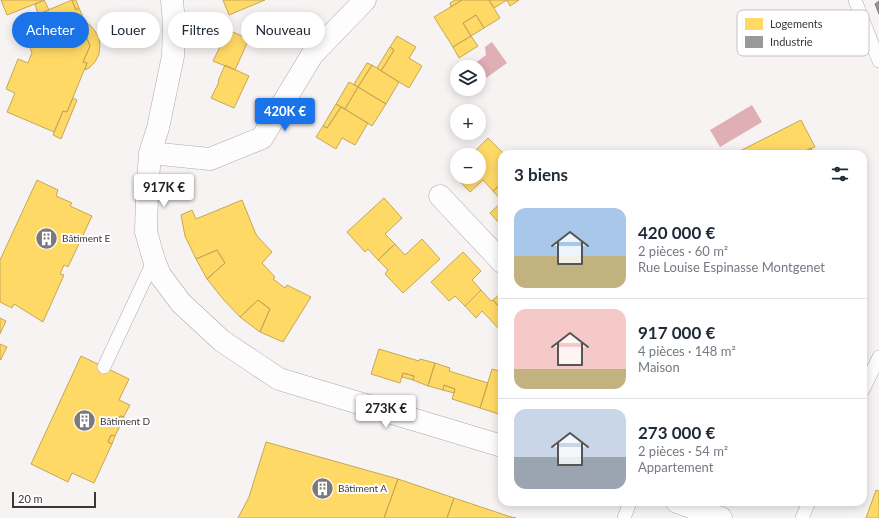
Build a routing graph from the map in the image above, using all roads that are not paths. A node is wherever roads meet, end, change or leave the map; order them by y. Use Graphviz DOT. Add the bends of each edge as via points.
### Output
graph roads {
  1 [pos="172,0"];
  2 [pos="364,0"];
  3 [pos="855,0"];
  4 [pos="859,10"];
  5 [pos="869,36"];
  6 [pos="879,61"];
  7 [pos="150,153"];
  8 [pos="440,196"];
  9 [pos="498,258"];
  10 [pos="154,260"];
  11 [pos="879,357"];
  12 [pos="104,367"];
  13 [pos="867,382"];
  14 [pos="498,445"];
  15 [pos="628,506"];
  16 [pos="688,506"];
  17 [pos="807,506"];
  18 [pos="624,518"];
  19 [pos="721,518"];
  20 [pos="802,518"];
  1 -- 7 [label="street" via="173,56 158,128"];
  2 -- 7 [label="street" via="312,55 262,138 210,160"];
  3 -- 4 [label="lane"];
  5 -- 6 [label="lane"];
  7 -- 10 [label="street" via="146,232"];
  8 -- 9 [label="street"];
  10 -- 12 [label="lane"];
  10 -- 14 [label="street" via="160,275 181,303 222,341 279,379"];
  11 -- 13 [label="lane"];
  15 -- 18 [label="lane"];
  16 -- 19 [label="street"];
  17 -- 20 [label="lane"];
}
